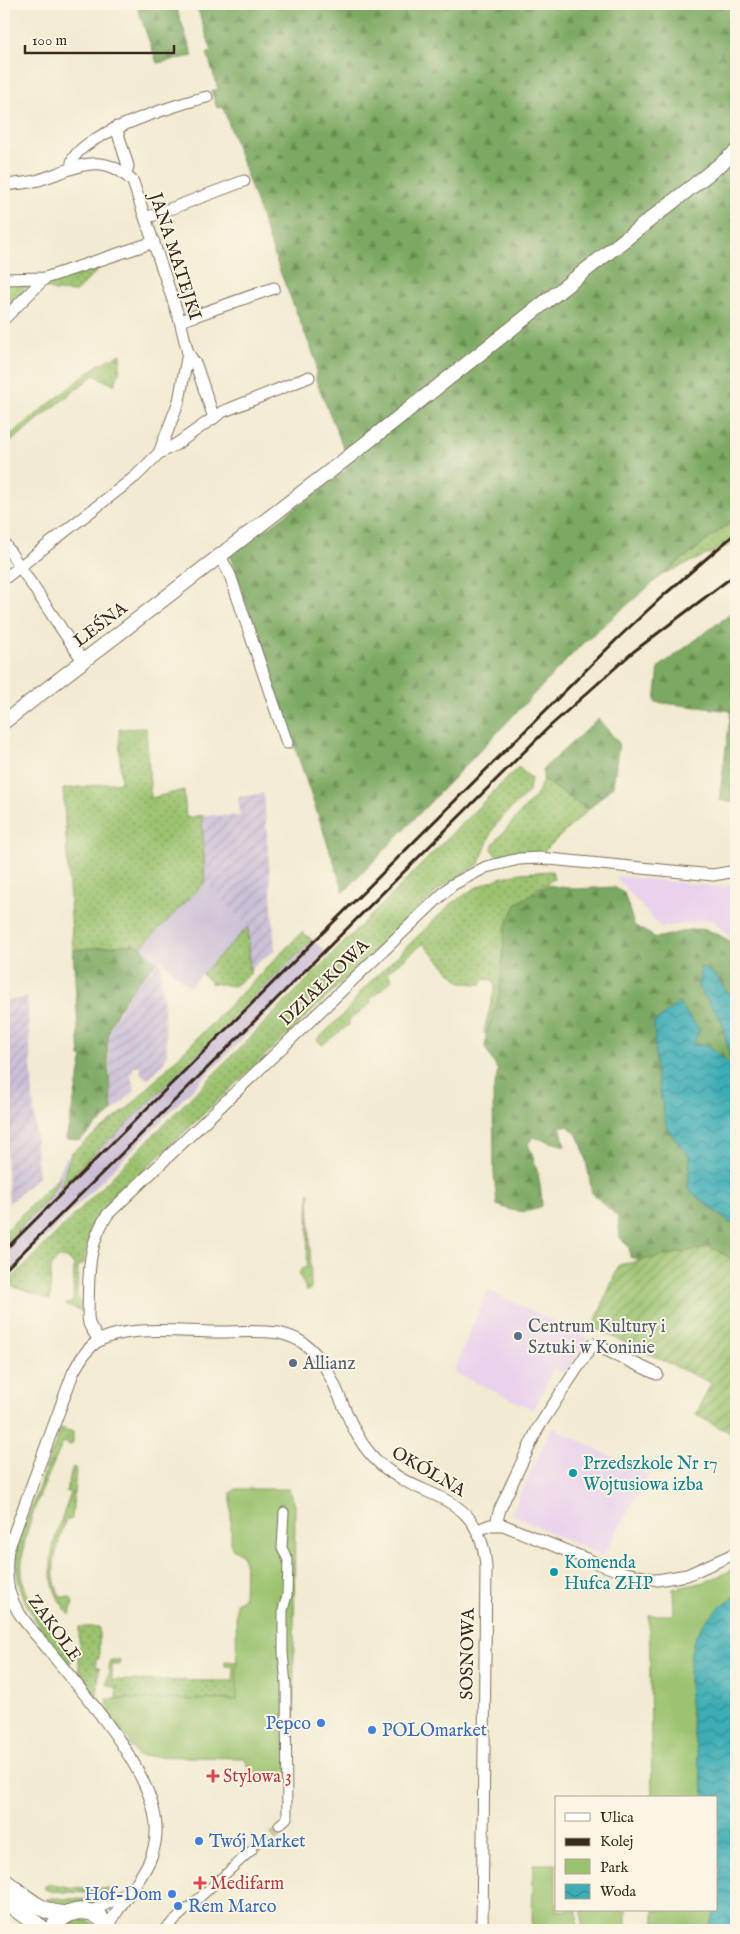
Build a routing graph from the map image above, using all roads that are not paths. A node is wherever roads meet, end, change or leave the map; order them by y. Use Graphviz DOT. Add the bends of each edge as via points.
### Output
graph roads {
  1 [pos="207,97"];
  2 [pos="116,127"];
  3 [pos="736,152"];
  4 [pos="72,167"];
  5 [pos="126,174"];
  6 [pos="244,181"];
  7 [pos="4,185"];
  8 [pos="146,218"];
  9 [pos="154,242"];
  10 [pos="45,278"];
  11 [pos="4,279"];
  12 [pos="274,288"];
  13 [pos="4,319"];
  14 [pos="180,321"];
  15 [pos="188,353"];
  16 [pos="309,377"];
  17 [pos="214,418"];
  18 [pos="159,453"];
  19 [pos="4,543"];
  20 [pos="220,556"];
  21 [pos="20,567"];
  22 [pos="4,579"];
  23 [pos="83,661"];
  24 [pos="4,722"];
  25 [pos="287,743"];
  26 [pos="736,871"];
  27 [pos="99,1341"];
  28 [pos="657,1374"];
  29 [pos="284,1512"];
  30 [pos="496,1524"];
  31 [pos="478,1530"];
  32 [pos="736,1553"];
  33 [pos="279,1825"];
  34 [pos="252,1850"];
  35 [pos="4,1881"];
  36 [pos="128,1893"];
  37 [pos="4,1900"];
  38 [pos="90,1912"];
  39 [pos="66,1914"];
  40 [pos="44,1930"];
  41 [pos="52,1930"];
  42 [pos="108,1930"];
  43 [pos="164,1930"];
  44 [pos="482,1930"];
  1 -- 2 [label="street"];
  2 -- 4 [label="street" via="95,137 72,159"];
  2 -- 5 [label="street, JANA MATEJKI" via="128,166"];
  3 -- 20 [label="street, LEŚNA"];
  4 -- 5 [label="street" via="100,164 115,167"];
  4 -- 7 [label="street" via="39,180"];
  5 -- 8 [label="street, JANA MATEJKI" via="133,182"];
  6 -- 8 [label="street"];
  8 -- 9 [label="street, JANA MATEJKI"];
  9 -- 10 [label="street"];
  9 -- 14 [label="street, JANA MATEJKI"];
  10 -- 11 [label="street"];
  10 -- 13 [label="street"];
  12 -- 14 [label="street"];
  14 -- 15 [label="street, JANA MATEJKI"];
  15 -- 17 [label="street, JANA MATEJKI" via="196,365"];
  15 -- 18 [label="street, JANA MATEJKI" via="179,401"];
  16 -- 17 [label="street"];
  17 -- 18 [label="street, JANA MATEJKI"];
  18 -- 21 [label="street, JANA MATEJKI" via="136,476"];
  19 -- 21 [label="street"];
  20 -- 23 [label="street, LEŚNA"];
  20 -- 25 [label="street" via="230,575"];
  21 -- 22 [label="street, JANA MATEJKI"];
  21 -- 23 [label="street"];
  23 -- 24 [label="street, LEŚNA"];
  26 -- 27 [label="street, DZIAŁKOWA" via="713,875 561,859 519,859 486,867 452,885 108,1214 96,1234 90,1258 88,1316"];
  27 -- 31 [label="street, OKÓLNA" via="114,1335 139,1332 266,1332 295,1338 317,1354 325,1366 356,1437 375,1459 396,1476 456,1506"];
  27 -- 36 [label="street, ZAKOLE" via="88,1350 73,1373 13,1531 6,1566 10,1592 18,1611 111,1732 139,1772 151,1797 156,1825 155,1848 149,1865"];
  28 -- 30 [label="street" via="593,1344 538,1428"];
  29 -- 33 [label="street" via="282,1548 288,1560 283,1646 286,1818"];
  30 -- 31 [label="street"];
  30 -- 32 [label="street" via="622,1572 657,1580 686,1576"];
  31 -- 44 [label="street, SOSNOWA" via="486,1567"];
  34 -- 43 [label="street"];
  35 -- 39 [label="main road" via="47,1911"];
  36 -- 38 [label="street, ZAKOLE"];
  36 -- 42 [label="street, ZAKOLE"];
  37 -- 40 [label="main road"];
  38 -- 39 [label="main road"];
  38 -- 42 [label="main road" via="102,1920"];
  39 -- 41 [label="main road"];
}
